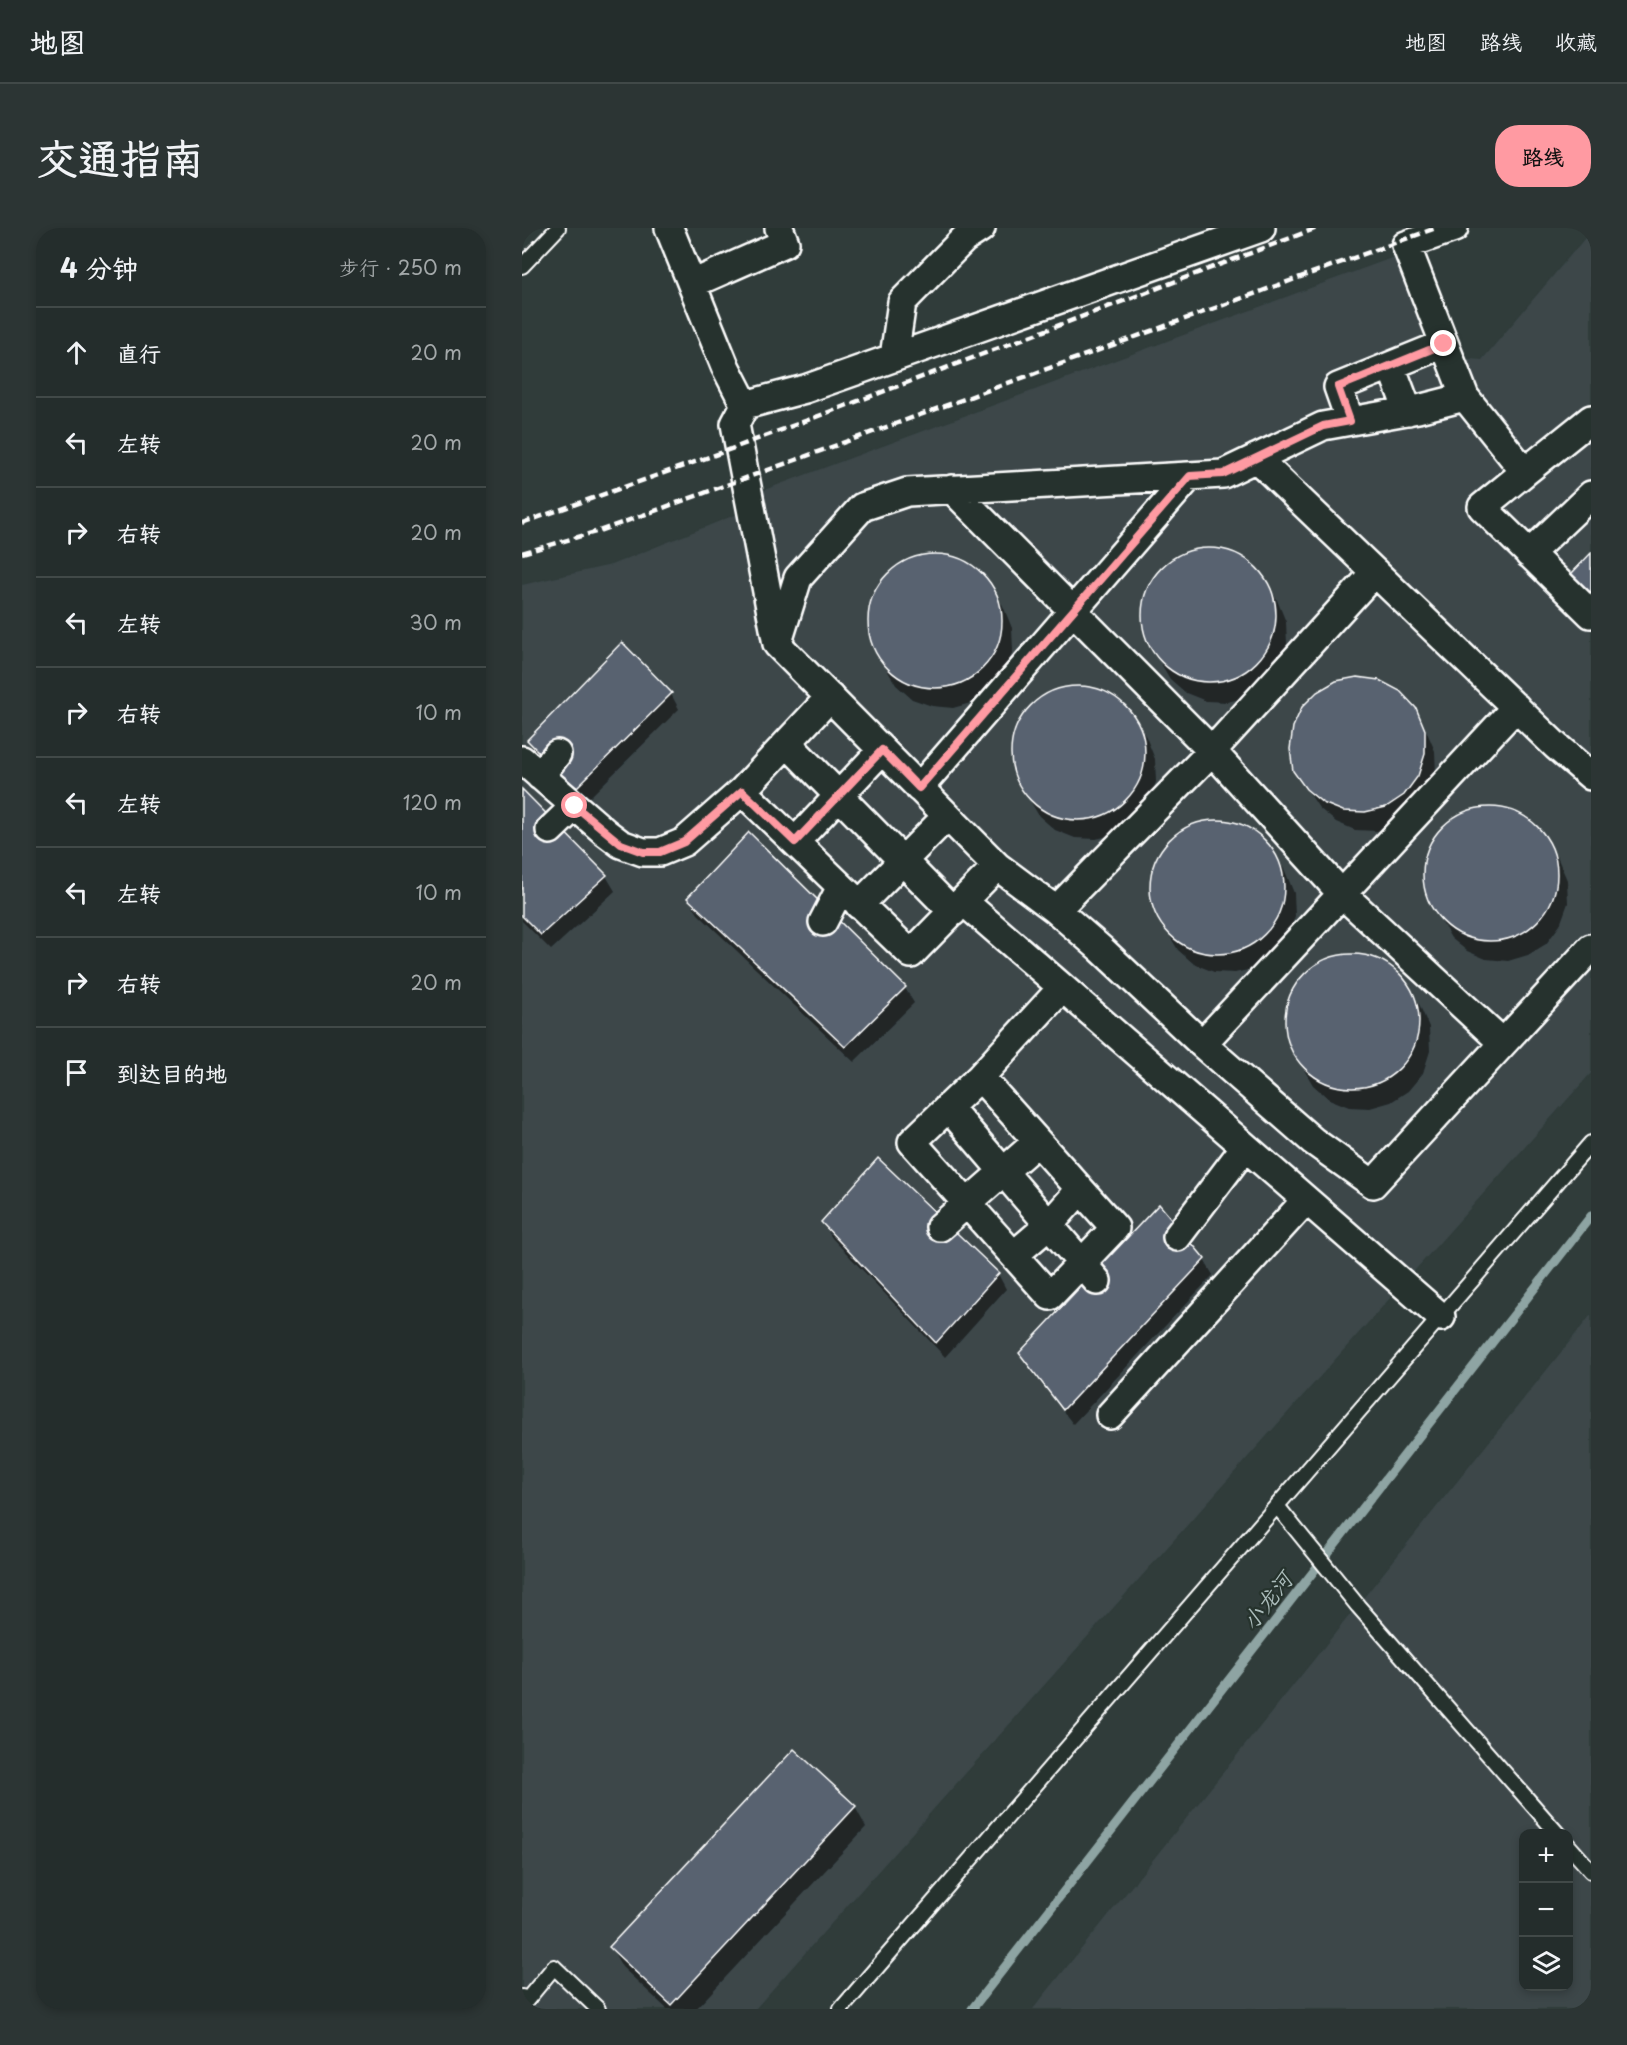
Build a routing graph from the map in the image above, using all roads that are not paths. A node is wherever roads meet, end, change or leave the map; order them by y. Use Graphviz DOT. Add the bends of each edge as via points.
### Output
graph roads {
  1 [pos="558,228"];
  2 [pos="669,228"];
  3 [pos="780,228"];
  4 [pos="981,228"];
  5 [pos="1261,228"];
  6 [pos="1454,228"];
  7 [pos="522,266"];
  8 [pos="692,284"];
  9 [pos="1444,344"];
  10 [pos="894,357"];
  11 [pos="1391,366"];
  12 [pos="1465,397"];
  13 [pos="745,405"];
  14 [pos="1408,411"];
  15 [pos="1591,420"];
  16 [pos="1350,421"];
  17 [pos="1256,458"];
  18 [pos="1525,472"];
  19 [pos="1190,476"];
  20 [pos="952,489"];
  21 [pos="1591,495"];
  22 [pos="1529,554"];
  23 [pos="1375,572"];
  24 [pos="1074,611"];
  25 [pos="1591,614"];
  26 [pos="777,644"];
  27 [pos="830,697"];
  28 [pos="1516,707"];
  29 [pos="787,743"];
  30 [pos="882,750"];
  31 [pos="1212,751"];
  32 [pos="557,754"];
  33 [pos="531,768"];
  34 [pos="1591,776"];
  35 [pos="919,788"];
  36 [pos="742,791"];
  37 [pos="838,795"];
  38 [pos="575,806"];
  39 [pos="947,816"];
  40 [pos="550,830"];
  41 [pos="795,842"];
  42 [pos="903,861"];
  43 [pos="997,866"];
  44 [pos="1341,893"];
  45 [pos="850,896"];
  46 [pos="958,907"];
  47 [pos="1056,910"];
  48 [pos="823,922"];
  49 [pos="1591,948"];
  50 [pos="1062,988"];
  51 [pos="1503,1043"];
  52 [pos="1202,1044"];
  53 [pos="980,1077"];
  54 [pos="948,1107"];
  55 [pos="1037,1142"];
  56 [pos="1591,1143"];
  57 [pos="1245,1147"];
  58 [pos="1004,1172"];
  59 [pos="1080,1190"];
  60 [pos="1306,1200"];
  61 [pos="968,1204"];
  62 [pos="1048,1225"];
  63 [pos="940,1227"];
  64 [pos="1177,1237"];
  65 [pos="1014,1255"];
  66 [pos="1089,1272"];
  67 [pos="1441,1317"];
  68 [pos="1110,1415"];
  69 [pos="1276,1506"];
  70 [pos="1554,1829"];
  71 [pos="1573,1850"];
  72 [pos="1591,1871"];
  73 [pos="523,2001"];
  74 [pos="598,2009"];
  75 [pos="841,2009"];
  1 -- 7 [label="lane"];
  2 -- 8 [label="street"];
  3 -- 8 [label="street" via="785,243"];
  4 -- 10 [label="street" via="964,239 902,302"];
  5 -- 10 [label="street"];
  6 -- 9 [label="street" via="1406,245"];
  8 -- 13 [label="street"];
  9 -- 11 [label="street"];
  9 -- 12 [label="street"];
  10 -- 13 [label="street" via="805,389"];
  11 -- 14 [label="street"];
  11 -- 16 [label="street" via="1338,387"];
  12 -- 14 [label="street"];
  12 -- 18 [label="street"];
  13 -- 26 [label="street" via="735,424"];
  14 -- 16 [label="street"];
  15 -- 18 [label="street"];
  16 -- 17 [label="street" via="1323,426"];
  17 -- 19 [label="street" via="1223,474"];
  17 -- 23 [label="street"];
  18 -- 22 [label="street" via="1482,507"];
  19 -- 20 [label="street"];
  19 -- 24 [label="street"];
  20 -- 24 [label="street"];
  20 -- 26 [label="street" via="907,492 862,507 798,579"];
  21 -- 22 [label="street"];
  22 -- 25 [label="street"];
  23 -- 28 [label="street"];
  23 -- 31 [label="street"];
  24 -- 31 [label="street"];
  24 -- 35 [label="street"];
  26 -- 27 [label="street"];
  27 -- 29 [label="street"];
  27 -- 30 [label="street"];
  28 -- 34 [label="street"];
  28 -- 44 [label="street"];
  29 -- 36 [label="street"];
  29 -- 37 [label="street"];
  30 -- 35 [label="street"];
  30 -- 37 [label="street"];
  31 -- 44 [label="street"];
  31 -- 47 [label="street"];
  32 -- 33 [label="street"];
  33 -- 38 [label="street"];
  35 -- 39 [label="street"];
  36 -- 38 [label="street" via="684,842 660,852 643,852 621,844"];
  36 -- 41 [label="street"];
  37 -- 41 [label="street"];
  37 -- 42 [label="street"];
  38 -- 40 [label="street"];
  39 -- 42 [label="street"];
  39 -- 43 [label="street"];
  41 -- 45 [label="street"];
  42 -- 45 [label="street"];
  42 -- 46 [label="street"];
  43 -- 46 [label="street"];
  43 -- 47 [label="street"];
  44 -- 51 [label="street"];
  44 -- 52 [label="street"];
  45 -- 46 [label="street" via="911,954"];
  45 -- 48 [label="street"];
  46 -- 50 [label="street"];
  47 -- 52 [label="street"];
  49 -- 51 [label="street"];
  50 -- 53 [label="street"];
  50 -- 57 [label="street"];
  51 -- 52 [label="street" via="1373,1184 1313,1141"];
  53 -- 54 [label="street"];
  53 -- 55 [label="street"];
  54 -- 58 [label="street"];
  54 -- 61 [label="street" via="912,1142"];
  55 -- 58 [label="street"];
  55 -- 59 [label="street"];
  56 -- 67 [label="lane"];
  57 -- 60 [label="street"];
  57 -- 64 [label="street"];
  58 -- 61 [label="street"];
  58 -- 62 [label="street"];
  59 -- 62 [label="street"];
  59 -- 66 [label="street" via="1115,1228"];
  60 -- 67 [label="street"];
  60 -- 68 [label="street"];
  61 -- 63 [label="street"];
  61 -- 65 [label="street"];
  62 -- 65 [label="street"];
  62 -- 66 [label="street"];
  65 -- 66 [label="street" via="1050,1296"];
  67 -- 69 [label="lane"];
  69 -- 70 [label="lane" via="1358,1606"];
  69 -- 75 [label="lane"];
  71 -- 72 [label="lane"];
  73 -- 74 [label="lane" via="554,1967"];
}
